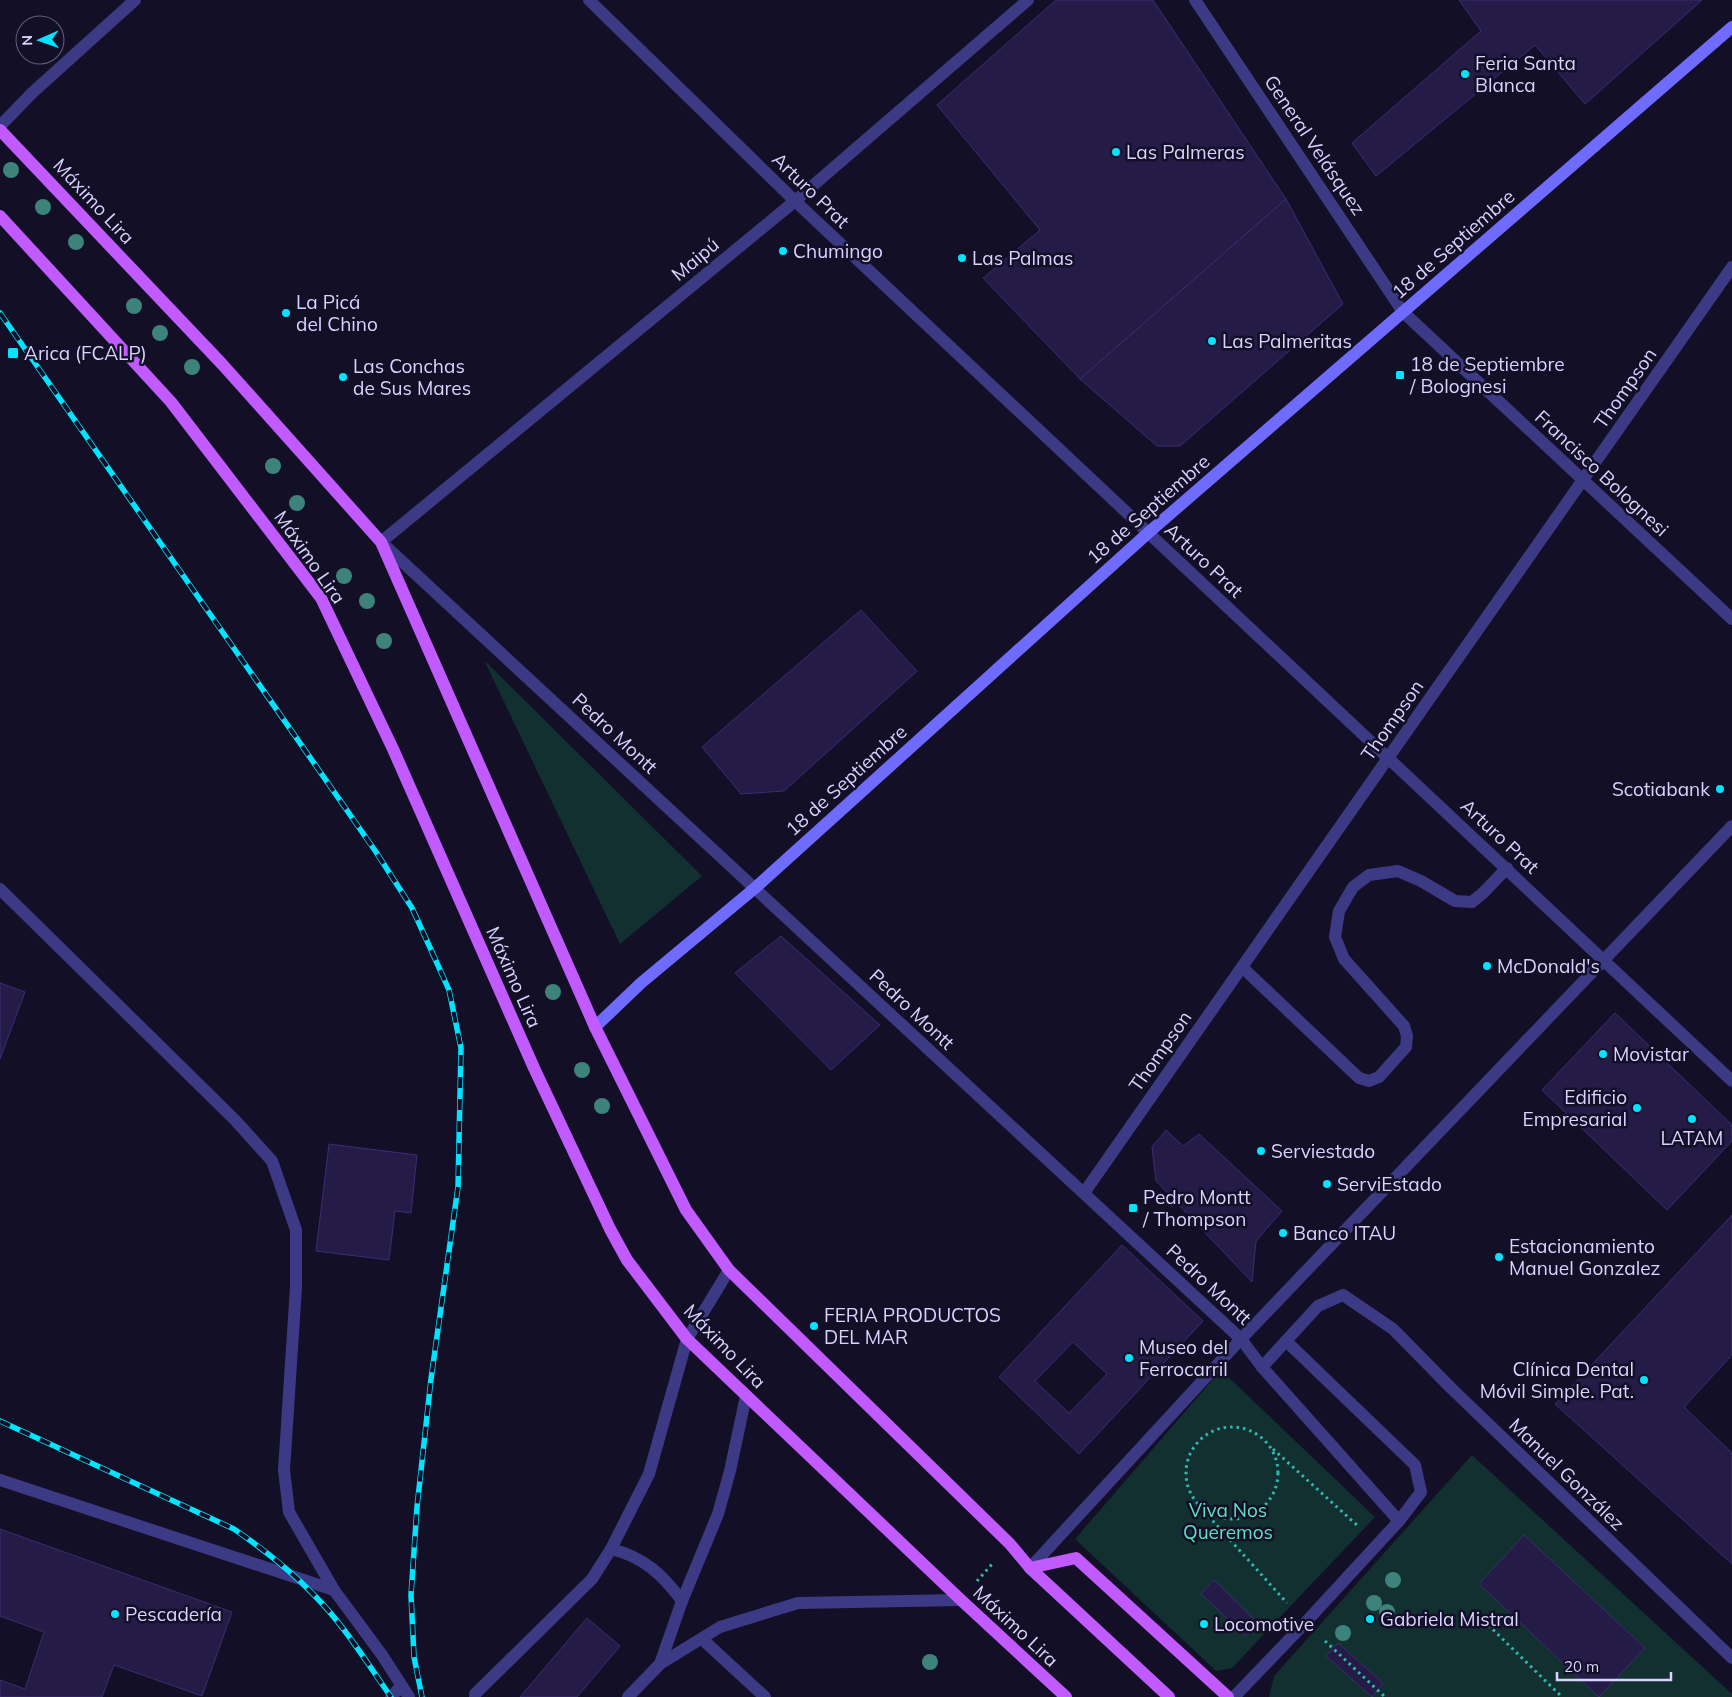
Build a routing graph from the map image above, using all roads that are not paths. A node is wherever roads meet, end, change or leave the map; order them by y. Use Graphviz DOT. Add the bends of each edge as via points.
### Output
graph roads {
  1 [pos="135,0"];
  2 [pos="589,0"];
  3 [pos="1028,0"];
  4 [pos="1195,0"];
  5 [pos="1732,27"];
  6 [pos="0,128"];
  7 [pos="795,201"];
  8 [pos="0,216"];
  9 [pos="1732,268"];
  10 [pos="1403,312"];
  11 [pos="1583,480"];
  12 [pos="1148,533"];
  13 [pos="381,542"];
  14 [pos="1732,620"];
  15 [pos="1388,758"];
  16 [pos="1732,826"];
  17 [pos="1507,868"];
  18 [pos="755,888"];
  19 [pos="0,889"];
  20 [pos="1604,959"];
  21 [pos="1242,967"];
  22 [pos="595,1027"];
  23 [pos="1732,1080"];
  24 [pos="1084,1193"];
  25 [pos="729,1270"];
  26 [pos="687,1339"];
  27 [pos="1240,1339"];
  28 [pos="1286,1341"];
  29 [pos="1262,1367"];
  30 [pos="746,1396"];
  31 [pos="0,1480"];
  32 [pos="1399,1521"];
  33 [pos="612,1549"];
  34 [pos="1030,1568"];
  35 [pos="334,1590"];
  36 [pos="960,1600"];
  37 [pos="682,1601"];
  38 [pos="702,1639"];
  39 [pos="1732,1658"];
  40 [pos="660,1664"];
  41 [pos="401,1686"];
  42 [pos="391,1697"];
  43 [pos="409,1697"];
  44 [pos="475,1697"];
  45 [pos="628,1697"];
  46 [pos="765,1697"];
  47 [pos="1066,1697"];
  48 [pos="1169,1697"];
  49 [pos="1228,1697"];
  50 [pos="1234,1697"];
  1 -- 6 [label="street"];
  2 -- 7 [label="street, Arturo Prat"];
  3 -- 7 [label="street, Maipú"];
  4 -- 10 [label="street, General Velásquez"];
  5 -- 10 [label="main road, 18 de Septiembre"];
  6 -- 13 [label="main road, Máximo Lira" via="222,364"];
  7 -- 12 [label="street, Arturo Prat"];
  7 -- 13 [label="street, Maipú"];
  8 -- 26 [label="main road, Máximo Lira" via="171,402 321,598 393,749 534,1068 610,1229 627,1260"];
  9 -- 11 [label="street, Thompson"];
  10 -- 11 [label="street, Francisco Bolognesi"];
  10 -- 12 [label="main road, 18 de Septiembre"];
  11 -- 14 [label="street, Francisco Bolognesi"];
  11 -- 15 [label="street, Thompson"];
  12 -- 15 [label="street, Arturo Prat"];
  12 -- 18 [label="main road, 18 de Septiembre"];
  13 -- 18 [label="street, Pedro Montt"];
  13 -- 22 [label="main road, Máximo Lira"];
  15 -- 17 [label="street, Arturo Prat"];
  15 -- 21 [label="street, Thompson"];
  16 -- 20 [label="street"];
  17 -- 20 [label="street, Arturo Prat"];
  17 -- 21 [label="street" via="1472,902 1455,901 1398,871 1368,875 1353,887 1340,911 1335,937 1344,959 1404,1026 1407,1036 1406,1047 1379,1077 1369,1081 1358,1078"];
  18 -- 22 [label="main road, 18 de Septiembre" via="641,983"];
  18 -- 24 [label="street, Pedro Montt"];
  19 -- 35 [label="street" via="235,1120 272,1161 296,1230 296,1286 284,1470 290,1512"];
  20 -- 23 [label="street, Arturo Prat"];
  20 -- 27 [label="street"];
  21 -- 24 [label="street, Thompson"];
  22 -- 25 [label="main road, Máximo Lira" via="686,1210"];
  24 -- 27 [label="street, Pedro Montt"];
  25 -- 26 [label="street"];
  25 -- 34 [label="main road, Máximo Lira" via="1010,1544"];
  26 -- 30 [label="main road, Máximo Lira"];
  26 -- 33 [label="street" via="649,1474"];
  27 -- 29 [label="street, Pedro Montt"];
  27 -- 34 [label="street"];
  28 -- 29 [label="street, Manuel González"];
  28 -- 32 [label="street" via="1415,1465 1421,1492"];
  28 -- 39 [label="street, Manuel González" via="1318,1306 1343,1295 1393,1328 1452,1389"];
  29 -- 32 [label="street, Pedro Montt"];
  30 -- 36 [label="main road, Máximo Lira"];
  30 -- 37 [label="street" via="718,1514"];
  31 -- 35 [label="street"];
  32 -- 50 [label="street"];
  33 -- 37 [label="street" via="629,1553 649,1566 668,1581"];
  33 -- 44 [label="street" via="592,1579"];
  34 -- 48 [label="main road, Máximo Lira"];
  34 -- 49 [label="main road" via="1076,1558"];
  35 -- 41 [label="street"];
  36 -- 38 [label="street" via="798,1603 720,1627"];
  36 -- 47 [label="main road, Máximo Lira"];
  37 -- 40 [label="street"];
  38 -- 40 [label="street"];
  38 -- 46 [label="street"];
  40 -- 45 [label="street"];
  41 -- 42 [label="street"];
  41 -- 43 [label="street"];
}
